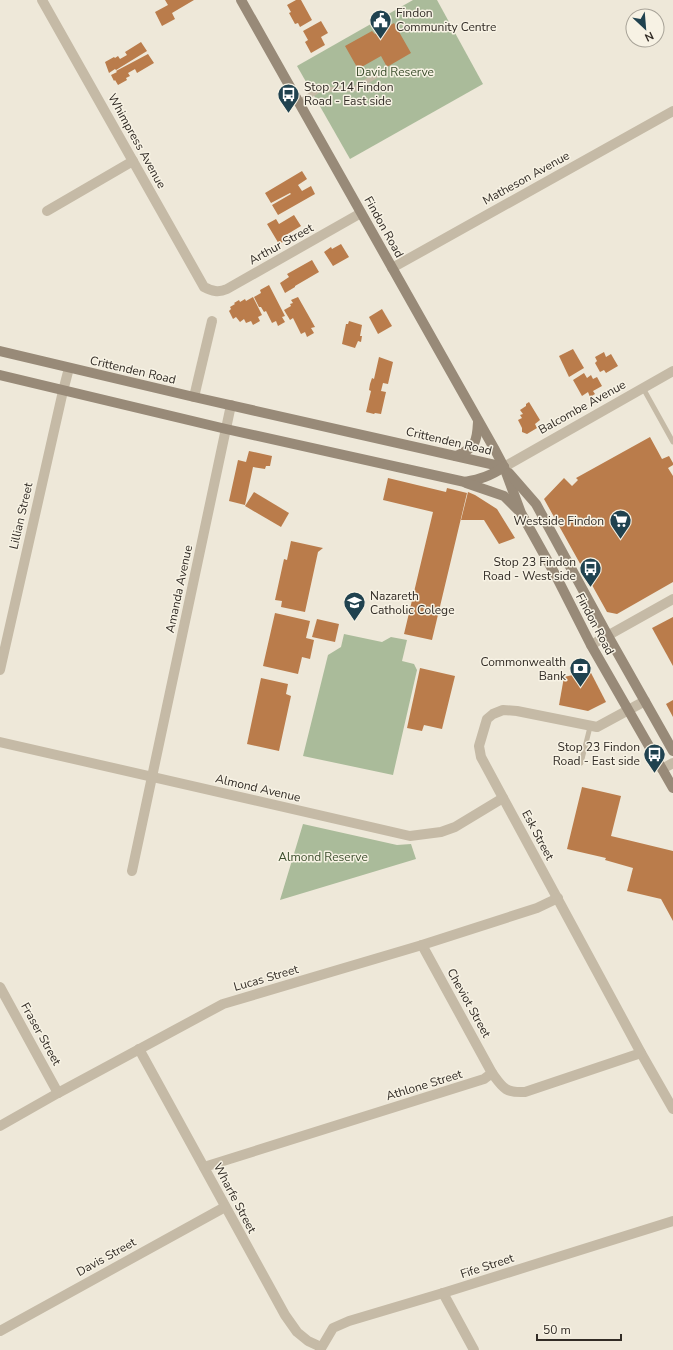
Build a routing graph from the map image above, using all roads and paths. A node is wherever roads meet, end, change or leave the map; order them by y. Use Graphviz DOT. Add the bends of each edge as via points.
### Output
graph roads {
  1 [pos="42,0"];
  2 [pos="242,0"];
  3 [pos="382,72"];
  4 [pos="299,102"];
  5 [pos="673,111"];
  6 [pos="133,161"];
  7 [pos="46,212"];
  8 [pos="361,213"];
  9 [pos="392,268"];
  10 [pos="212,291"];
  11 [pos="212,321"];
  12 [pos="0,351"];
  13 [pos="69,368"];
  14 [pos="673,371"];
  15 [pos="0,375"];
  16 [pos="643,388"];
  17 [pos="63,391"];
  18 [pos="194,397"];
  19 [pos="231,405"];
  20 [pos="478,422"];
  21 [pos="226,429"];
  22 [pos="673,442"];
  23 [pos="456,456"];
  24 [pos="504,467"];
  25 [pos="464,482"];
  26 [pos="521,512"];
  27 [pos="556,576"];
  28 [pos="578,580"];
  29 [pos="673,599"];
  30 [pos="608,636"];
  31 [pos="591,645"];
  32 [pos="0,670"];
  33 [pos="645,700"];
  34 [pos="629,710"];
  35 [pos="590,727"];
  36 [pos="0,742"];
  37 [pos="673,751"];
  38 [pos="581,762"];
  39 [pos="673,763"];
  40 [pos="662,769"];
  41 [pos="152,778"];
  42 [pos="673,788"];
  43 [pos="503,798"];
  44 [pos="132,871"];
  45 [pos="558,898"];
  46 [pos="422,945"];
  47 [pos="0,987"];
  48 [pos="139,1049"];
  49 [pos="641,1053"];
  50 [pos="492,1073"];
  51 [pos="58,1093"];
  52 [pos="673,1109"];
  53 [pos="0,1126"];
  54 [pos="204,1167"];
  55 [pos="225,1206"];
  56 [pos="673,1221"];
  57 [pos="443,1293"];
  58 [pos="0,1331"];
  59 [pos="321,1348"];
  60 [pos="474,1350"];
  1 -- 6 [label="street, Whimpress Avenue"];
  2 -- 4 [label="main road, Findon Road"];
  3 -- 4 [label="lane" via="354,89 319,90"];
  4 -- 8 [label="main road, Findon Road"];
  5 -- 9 [label="street, Matheson Avenue"];
  6 -- 7 [label="street"];
  6 -- 10 [label="street, Whimpress Avenue" via="204,287"];
  8 -- 9 [label="main road, Findon Road"];
  8 -- 10 [label="street, Arthur Street" via="227,289 220,292"];
  9 -- 20 [label="main road, Findon Road"];
  11 -- 18 [label="street"];
  12 -- 13 [label="main road, Crittenden Road"];
  13 -- 17 [label="street, Lillian Street"];
  13 -- 18 [label="main road, Crittenden Road"];
  14 -- 16 [label="street, Balcombe Avenue"];
  15 -- 17 [label="main road, Crittenden Road"];
  16 -- 22 [label="lane"];
  16 -- 24 [label="street, Balcombe Avenue"];
  17 -- 21 [label="main road, Crittenden Road"];
  17 -- 32 [label="street, Lillian Street"];
  18 -- 19 [label="main road, Crittenden Road"];
  19 -- 21 [label="street, Amanda Avenue"];
  19 -- 23 [label="main road, Crittenden Road"];
  20 -- 23 [label="main road" via="473,446"];
  20 -- 24 [label="main road, Findon Road"];
  21 -- 25 [label="main road, Crittenden Road"];
  21 -- 41 [label="street, Amanda Avenue"];
  23 -- 24 [label="main road, Crittenden Road"];
  24 -- 25 [label="main road, Crittenden Road" via="484,478"];
  24 -- 26 [label="main road, Findon Road"];
  24 -- 28 [label="main road, Findon Road" via="536,504"];
  25 -- 26 [label="main road" via="504,496"];
  26 -- 27 [label="main road, Findon Road"];
  27 -- 28 [label="main road"];
  27 -- 31 [label="main road, Findon Road"];
  28 -- 30 [label="main road, Findon Road"];
  29 -- 30 [label="street"];
  30 -- 31 [label="street"];
  30 -- 33 [label="main road, Findon Road"];
  31 -- 34 [label="main road, Findon Road"];
  33 -- 34 [label="street"];
  33 -- 37 [label="main road, Findon Road"];
  34 -- 35 [label="street" via="597,727"];
  34 -- 40 [label="main road, Findon Road"];
  35 -- 38 [label="lane"];
  35 -- 43 [label="street, Esk Street" via="517,711 503,710 493,714 487,719 479,746 481,758"];
  36 -- 41 [label="street, Almond Avenue"];
  39 -- 40 [label="street"];
  40 -- 42 [label="main road, Findon Road"];
  41 -- 43 [label="street, Almond Avenue" via="410,836 441,832 455,827"];
  41 -- 44 [label="street, Amanda Avenue"];
  43 -- 45 [label="street, Esk Street"];
  45 -- 46 [label="street, Lucas Street" via="537,908"];
  45 -- 49 [label="street, Esk Street"];
  46 -- 48 [label="street, Lucas Street" via="223,1004"];
  46 -- 50 [label="street, Cheviot Street"];
  47 -- 51 [label="street, Fraser Street"];
  48 -- 51 [label="street, Lucas Street"];
  48 -- 54 [label="street, Wharfe Street"];
  49 -- 50 [label="street" via="525,1092 512,1092 503,1088"];
  49 -- 52 [label="street, Esk Street"];
  50 -- 54 [label="street, Athlone Street" via="484,1080"];
  51 -- 53 [label="street, Lucas Street"];
  54 -- 55 [label="street, Wharfe Street"];
  55 -- 58 [label="street, Davis Street"];
  55 -- 59 [label="street, Wharfe Street" via="285,1315 297,1332"];
  56 -- 57 [label="street, Fife Street"];
  57 -- 59 [label="street, Fife Street" via="333,1328"];
  57 -- 60 [label="street"];
}
